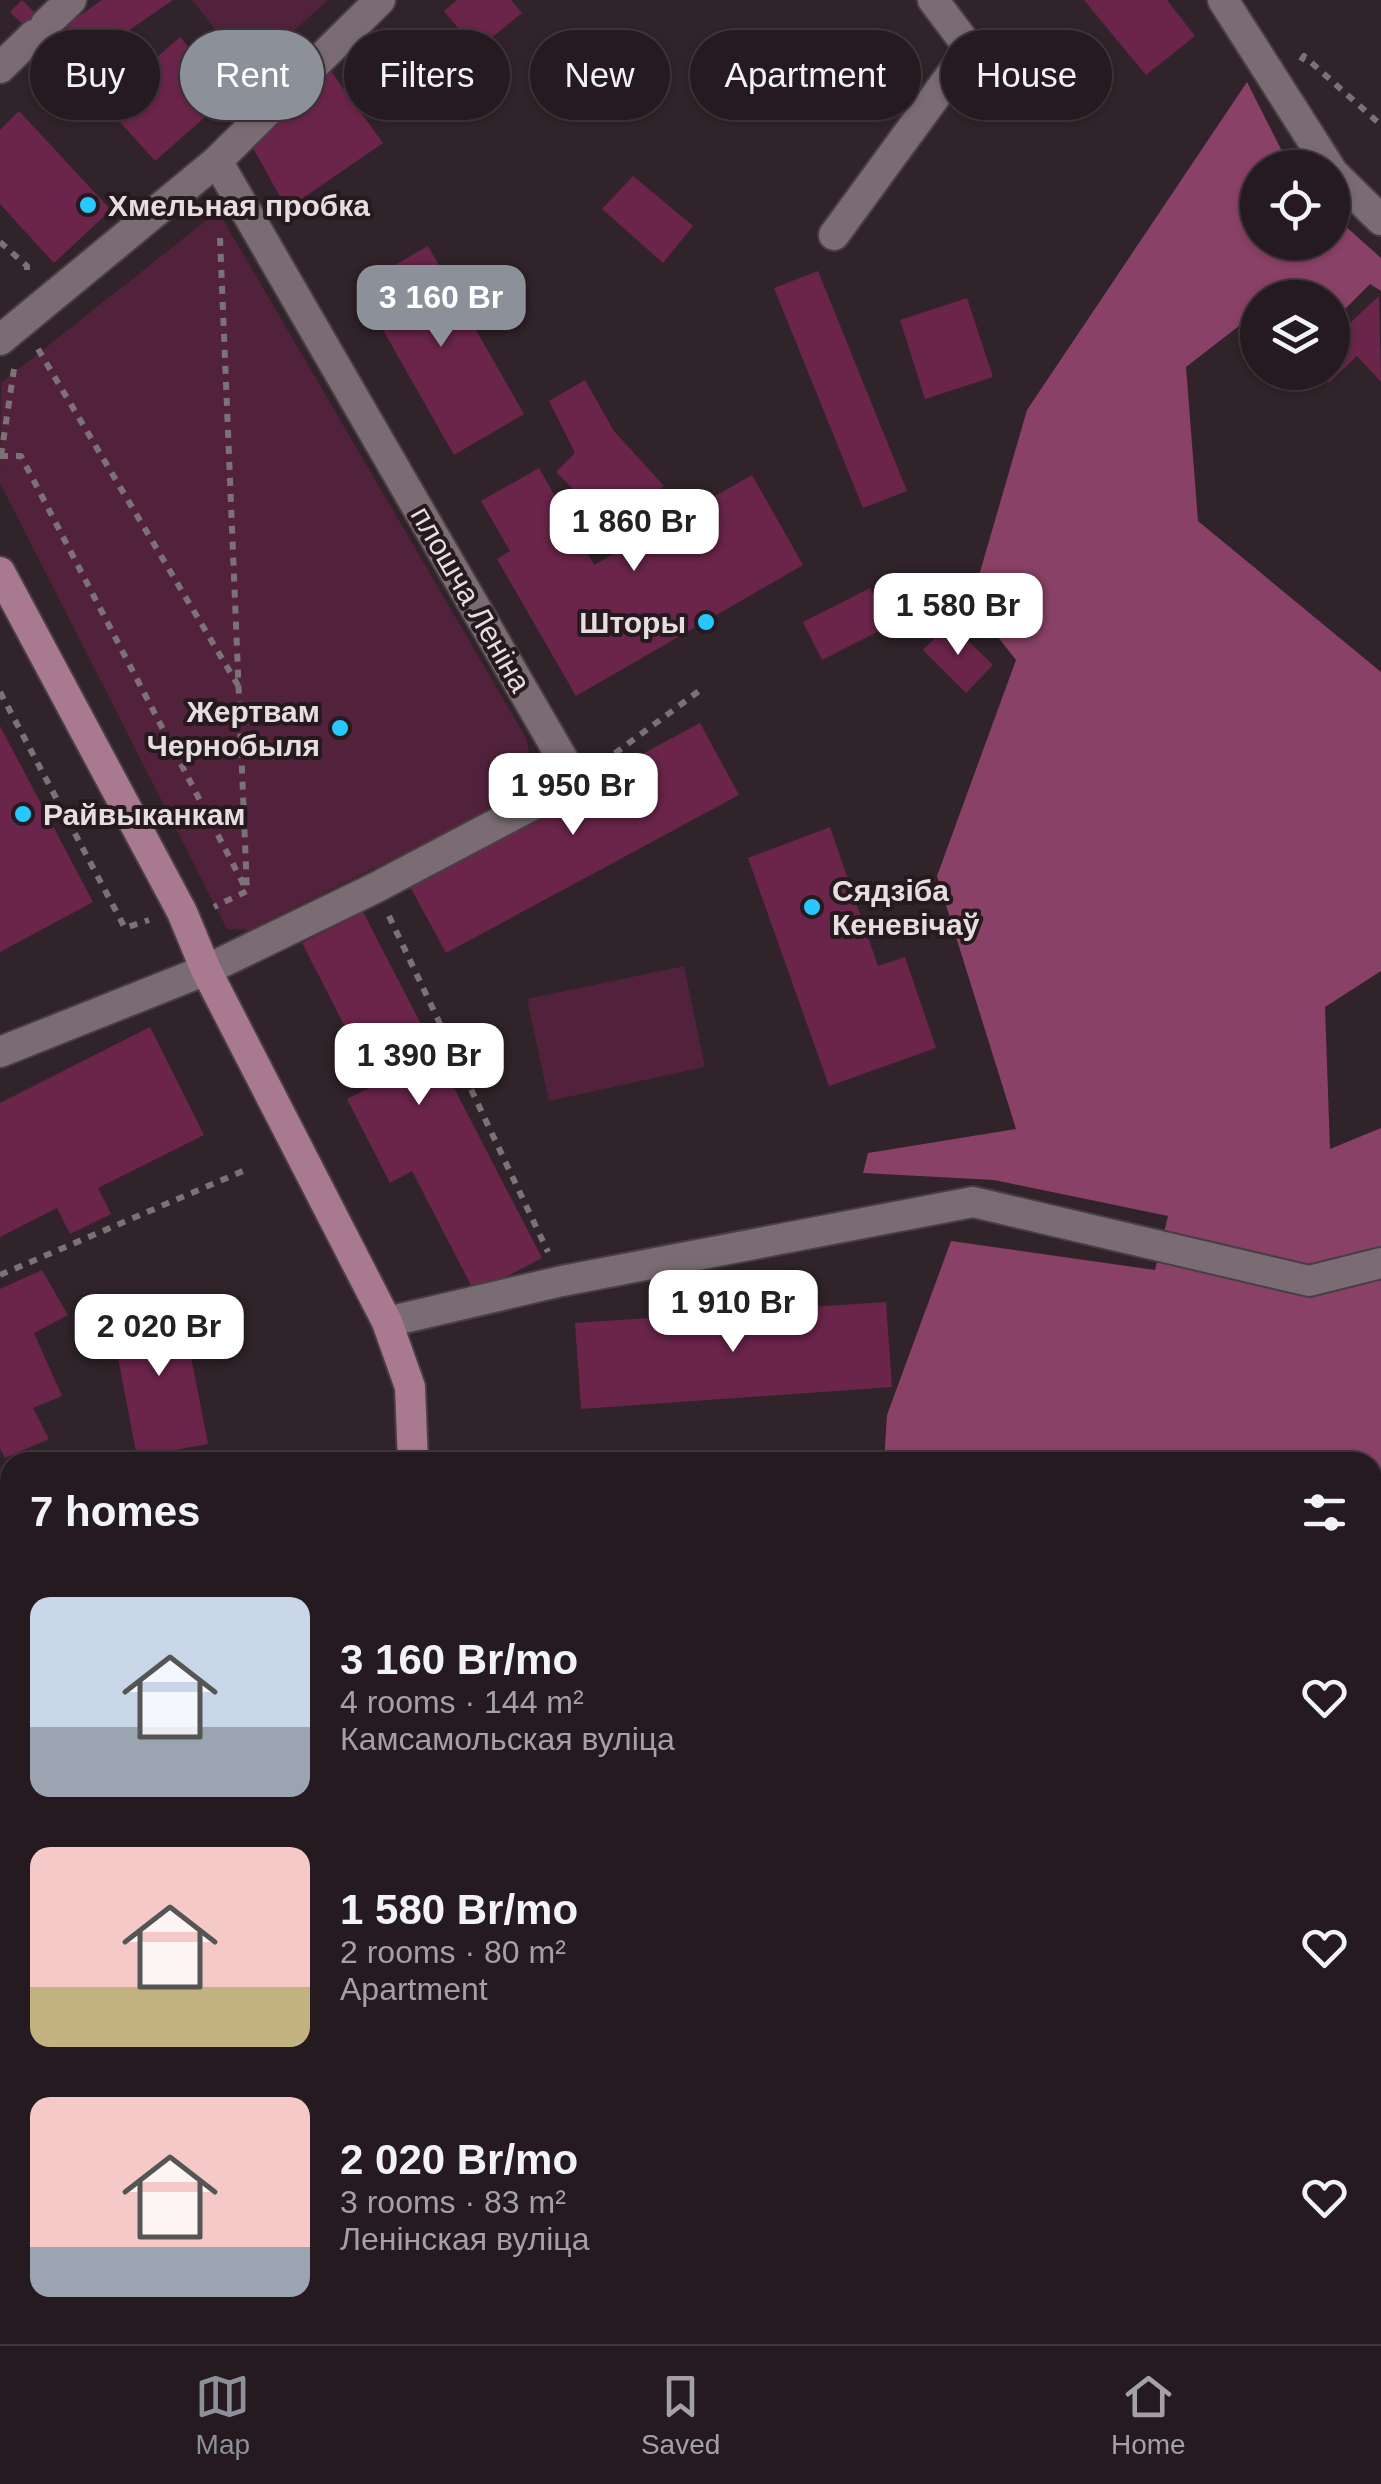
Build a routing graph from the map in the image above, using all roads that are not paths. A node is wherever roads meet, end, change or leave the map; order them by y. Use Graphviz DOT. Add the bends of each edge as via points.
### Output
graph roads {
  1 [pos="71,0"];
  2 [pos="380,0"];
  3 [pos="933,0"];
  4 [pos="1223,0"];
  5 [pos="0,68"];
  6 [pos="1318,150"];
  7 [pos="216,161"];
  8 [pos="1350,189"];
  9 [pos="1381,220"];
  10 [pos="834,235"];
  11 [pos="11,331"];
  12 [pos="0,572"];
  13 [pos="206,970"];
  14 [pos="0,1052"];
  15 [pos="1381,1264"];
  16 [pos="387,1322"];
  17 [pos="413,1452"];
  1 -- 5 [label="street"];
  2 -- 7 [label="street"];
  3 -- 10 [label="street" via="970,49"];
  4 -- 6 [label="street"];
  7 -- 11 [label="street"];
  7 -- 13 [label="street, плошча Леніна" via="576,782"];
  8 -- 9 [label="street"];
  12 -- 13 [label="main road" via="182,912"];
  13 -- 14 [label="street"];
  13 -- 16 [label="main road"];
  15 -- 16 [label="street" via="1309,1280 973,1202 562,1280"];
  16 -- 17 [label="main road" via="410,1387"];
}
